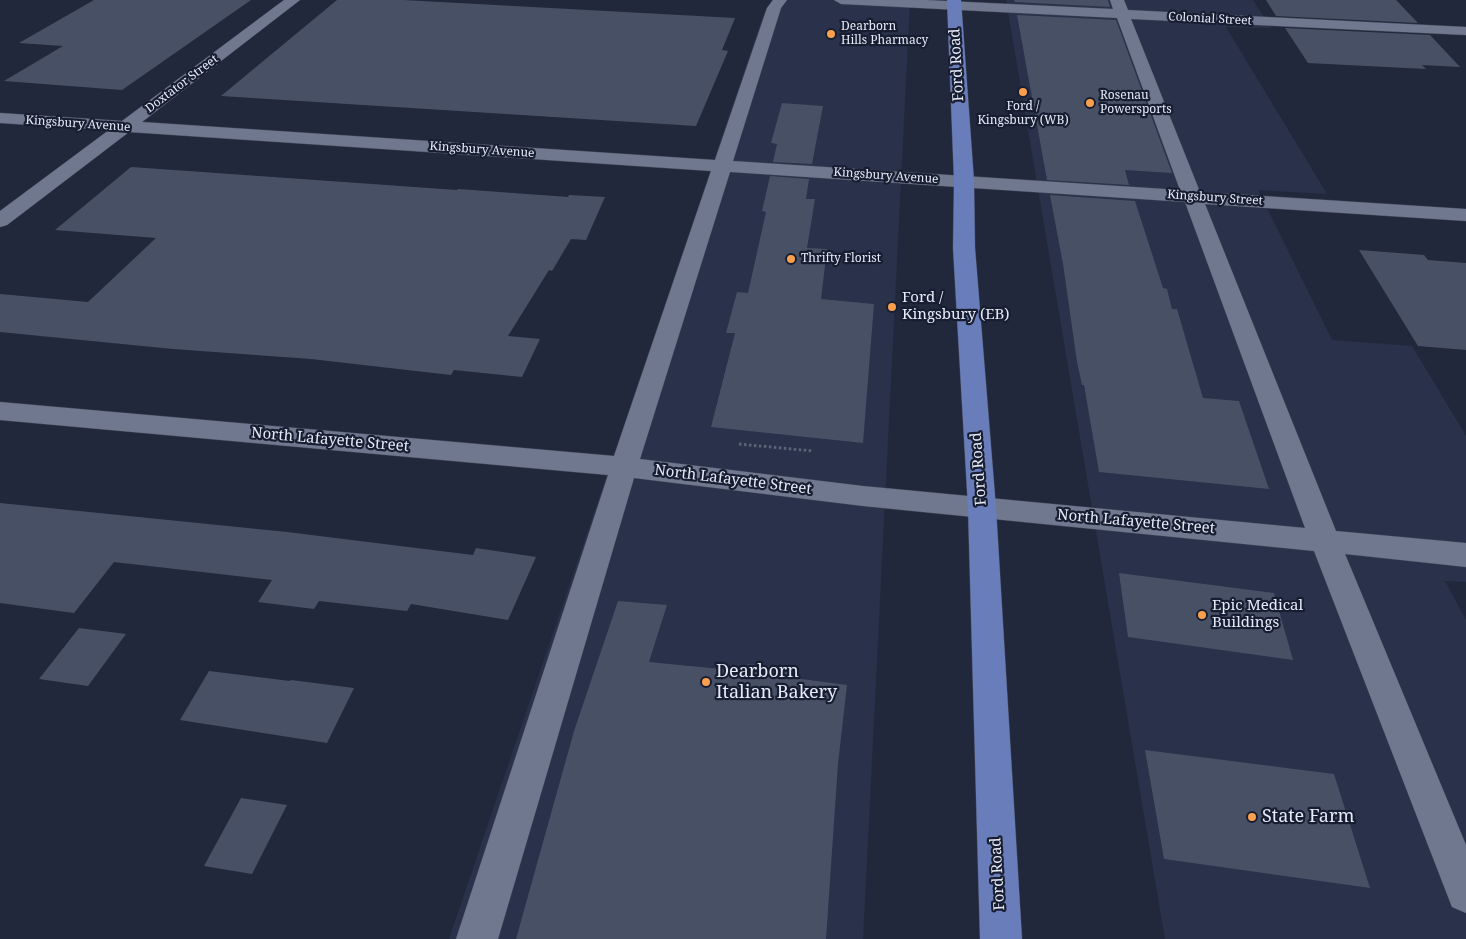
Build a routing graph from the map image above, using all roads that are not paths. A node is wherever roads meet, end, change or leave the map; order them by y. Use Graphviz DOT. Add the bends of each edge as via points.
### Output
graph roads {
  1 [pos="293,0"];
  2 [pos="780,0"];
  3 [pos="841,0"];
  4 [pos="954,3"];
  5 [pos="1120,7"];
  6 [pos="1466,31"];
  7 [pos="0,118"];
  8 [pos="125,127"];
  9 [pos="724,165"];
  10 [pos="964,181"];
  11 [pos="1192,196"];
  12 [pos="1466,215"];
  13 [pos="0,222"];
  14 [pos="0,410"];
  15 [pos="624,467"];
  16 [pos="982,508"];
  17 [pos="1325,541"];
  18 [pos="1466,555"];
  19 [pos="1466,892"];
  20 [pos="477,939"];
  21 [pos="1001,939"];
  1 -- 8 [label="street, Doxtator Street"];
  2 -- 9 [label="street" via="774,8"];
  3 -- 4 [label="street, Colonial Street"];
  4 -- 5 [label="street, Colonial Street"];
  4 -- 10 [label="main road, Ford Road"];
  5 -- 6 [label="street, Colonial Street"];
  5 -- 11 [label="street"];
  7 -- 8 [label="street, Kingsbury Avenue"];
  8 -- 9 [label="street, Kingsbury Avenue"];
  8 -- 13 [label="street, Doxtator Street"];
  9 -- 10 [label="street, Kingsbury Avenue"];
  9 -- 15 [label="street"];
  10 -- 11 [label="street, Kingsbury Street"];
  10 -- 16 [label="main road, Ford Road" via="965,257"];
  11 -- 12 [label="street, Kingsbury Street"];
  11 -- 17 [label="street"];
  14 -- 15 [label="street, North Lafayette Street"];
  15 -- 16 [label="street, North Lafayette Street"];
  15 -- 20 [label="street"];
  16 -- 17 [label="street, North Lafayette Street"];
  16 -- 21 [label="main road, Ford Road"];
  17 -- 18 [label="street, North Lafayette Street"];
  17 -- 19 [label="street"];
}
